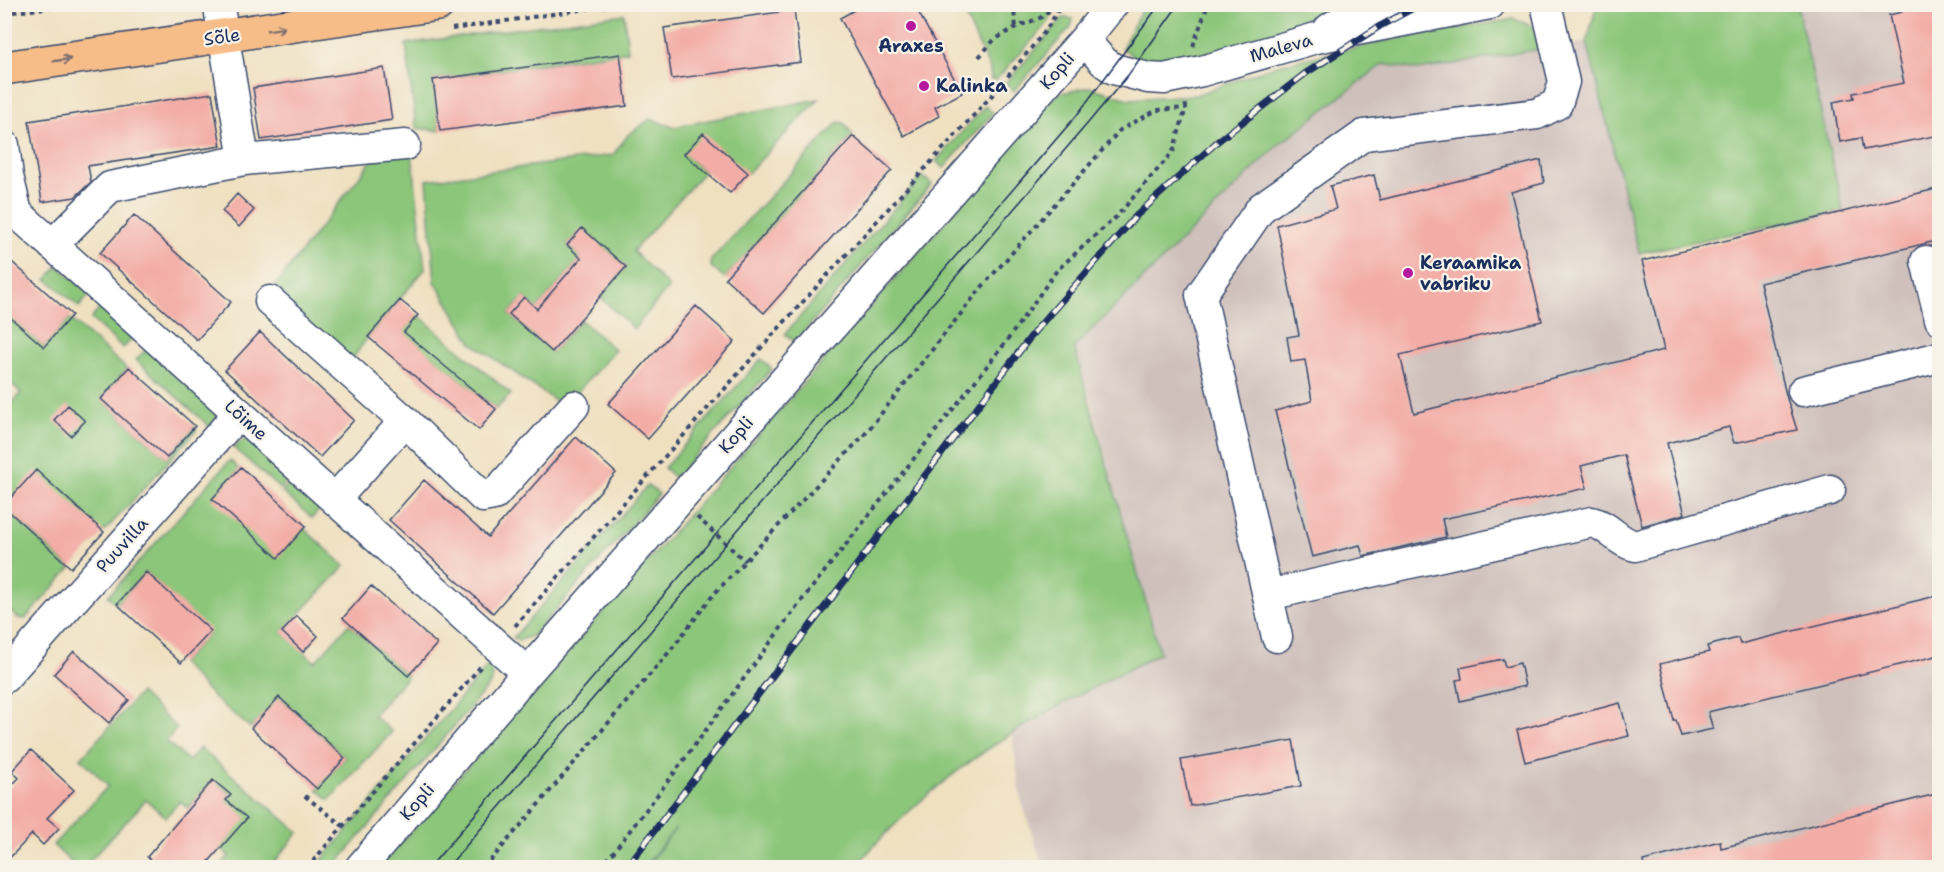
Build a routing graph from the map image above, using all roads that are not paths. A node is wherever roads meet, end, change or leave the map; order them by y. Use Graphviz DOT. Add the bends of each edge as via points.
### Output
graph roads {
  1 [pos="288,4"];
  2 [pos="438,4"];
  3 [pos="1085,4"];
  4 [pos="1113,4"];
  5 [pos="1367,4"];
  6 [pos="1490,4"];
  7 [pos="1546,4"];
  8 [pos="221,26"];
  9 [pos="1316,38"];
  10 [pos="1084,40"];
  11 [pos="4,45"];
  12 [pos="4,68"];
  13 [pos="4,145"];
  14 [pos="405,145"];
  15 [pos="244,160"];
  16 [pos="6,176"];
  17 [pos="52,245"];
  18 [pos="1926,261"];
  19 [pos="270,301"];
  20 [pos="1940,319"];
  21 [pos="1940,357"];
  22 [pos="1803,391"];
  23 [pos="574,406"];
  24 [pos="239,413"];
  25 [pos="405,421"];
  26 [pos="1830,490"];
  27 [pos="335,499"];
  28 [pos="1268,595"];
  29 [pos="1277,637"];
  30 [pos="527,673"];
  31 [pos="4,678"];
  32 [pos="360,867"];
  1 -- 8 [label="main road, Sõle"];
  8 -- 2 [label="main road, Sõle, one-way"];
  3 -- 10 [label="street"];
  4 -- 10 [label="street, Kopli"];
  5 -- 9 [label="street"];
  6 -- 9 [label="street, Maleva"];
  7 -- 28 [label="street" via="1564,82 1557,104 1537,114 1364,135 1261,208 1201,295"];
  8 -- 11 [label="main road, Sõle"];
  12 -- 8 [label="main road, Sõle, one-way"];
  8 -- 15 [label="street"];
  9 -- 10 [label="street, Maleva" via="1164,79 1114,69"];
  10 -- 30 [label="street, Kopli"];
  13 -- 16 [label="street, Lõime"];
  14 -- 15 [label="street"];
  15 -- 17 [label="street" via="110,187"];
  16 -- 17 [label="street, Lõime" via="17,213"];
  17 -- 24 [label="street, Lõime"];
  18 -- 20 [label="street"];
  19 -- 25 [label="street"];
  21 -- 22 [label="street"];
  23 -- 25 [label="street" via="494,495 483,496"];
  24 -- 27 [label="street, Lõime"];
  24 -- 31 [label="street, Puuvilla"];
  25 -- 27 [label="street"];
  26 -- 28 [label="street" via="1635,546 1623,543 1602,525 1592,522"];
  27 -- 30 [label="street, Lõime"];
  28 -- 29 [label="street"];
  30 -- 32 [label="street, Kopli"];
}
